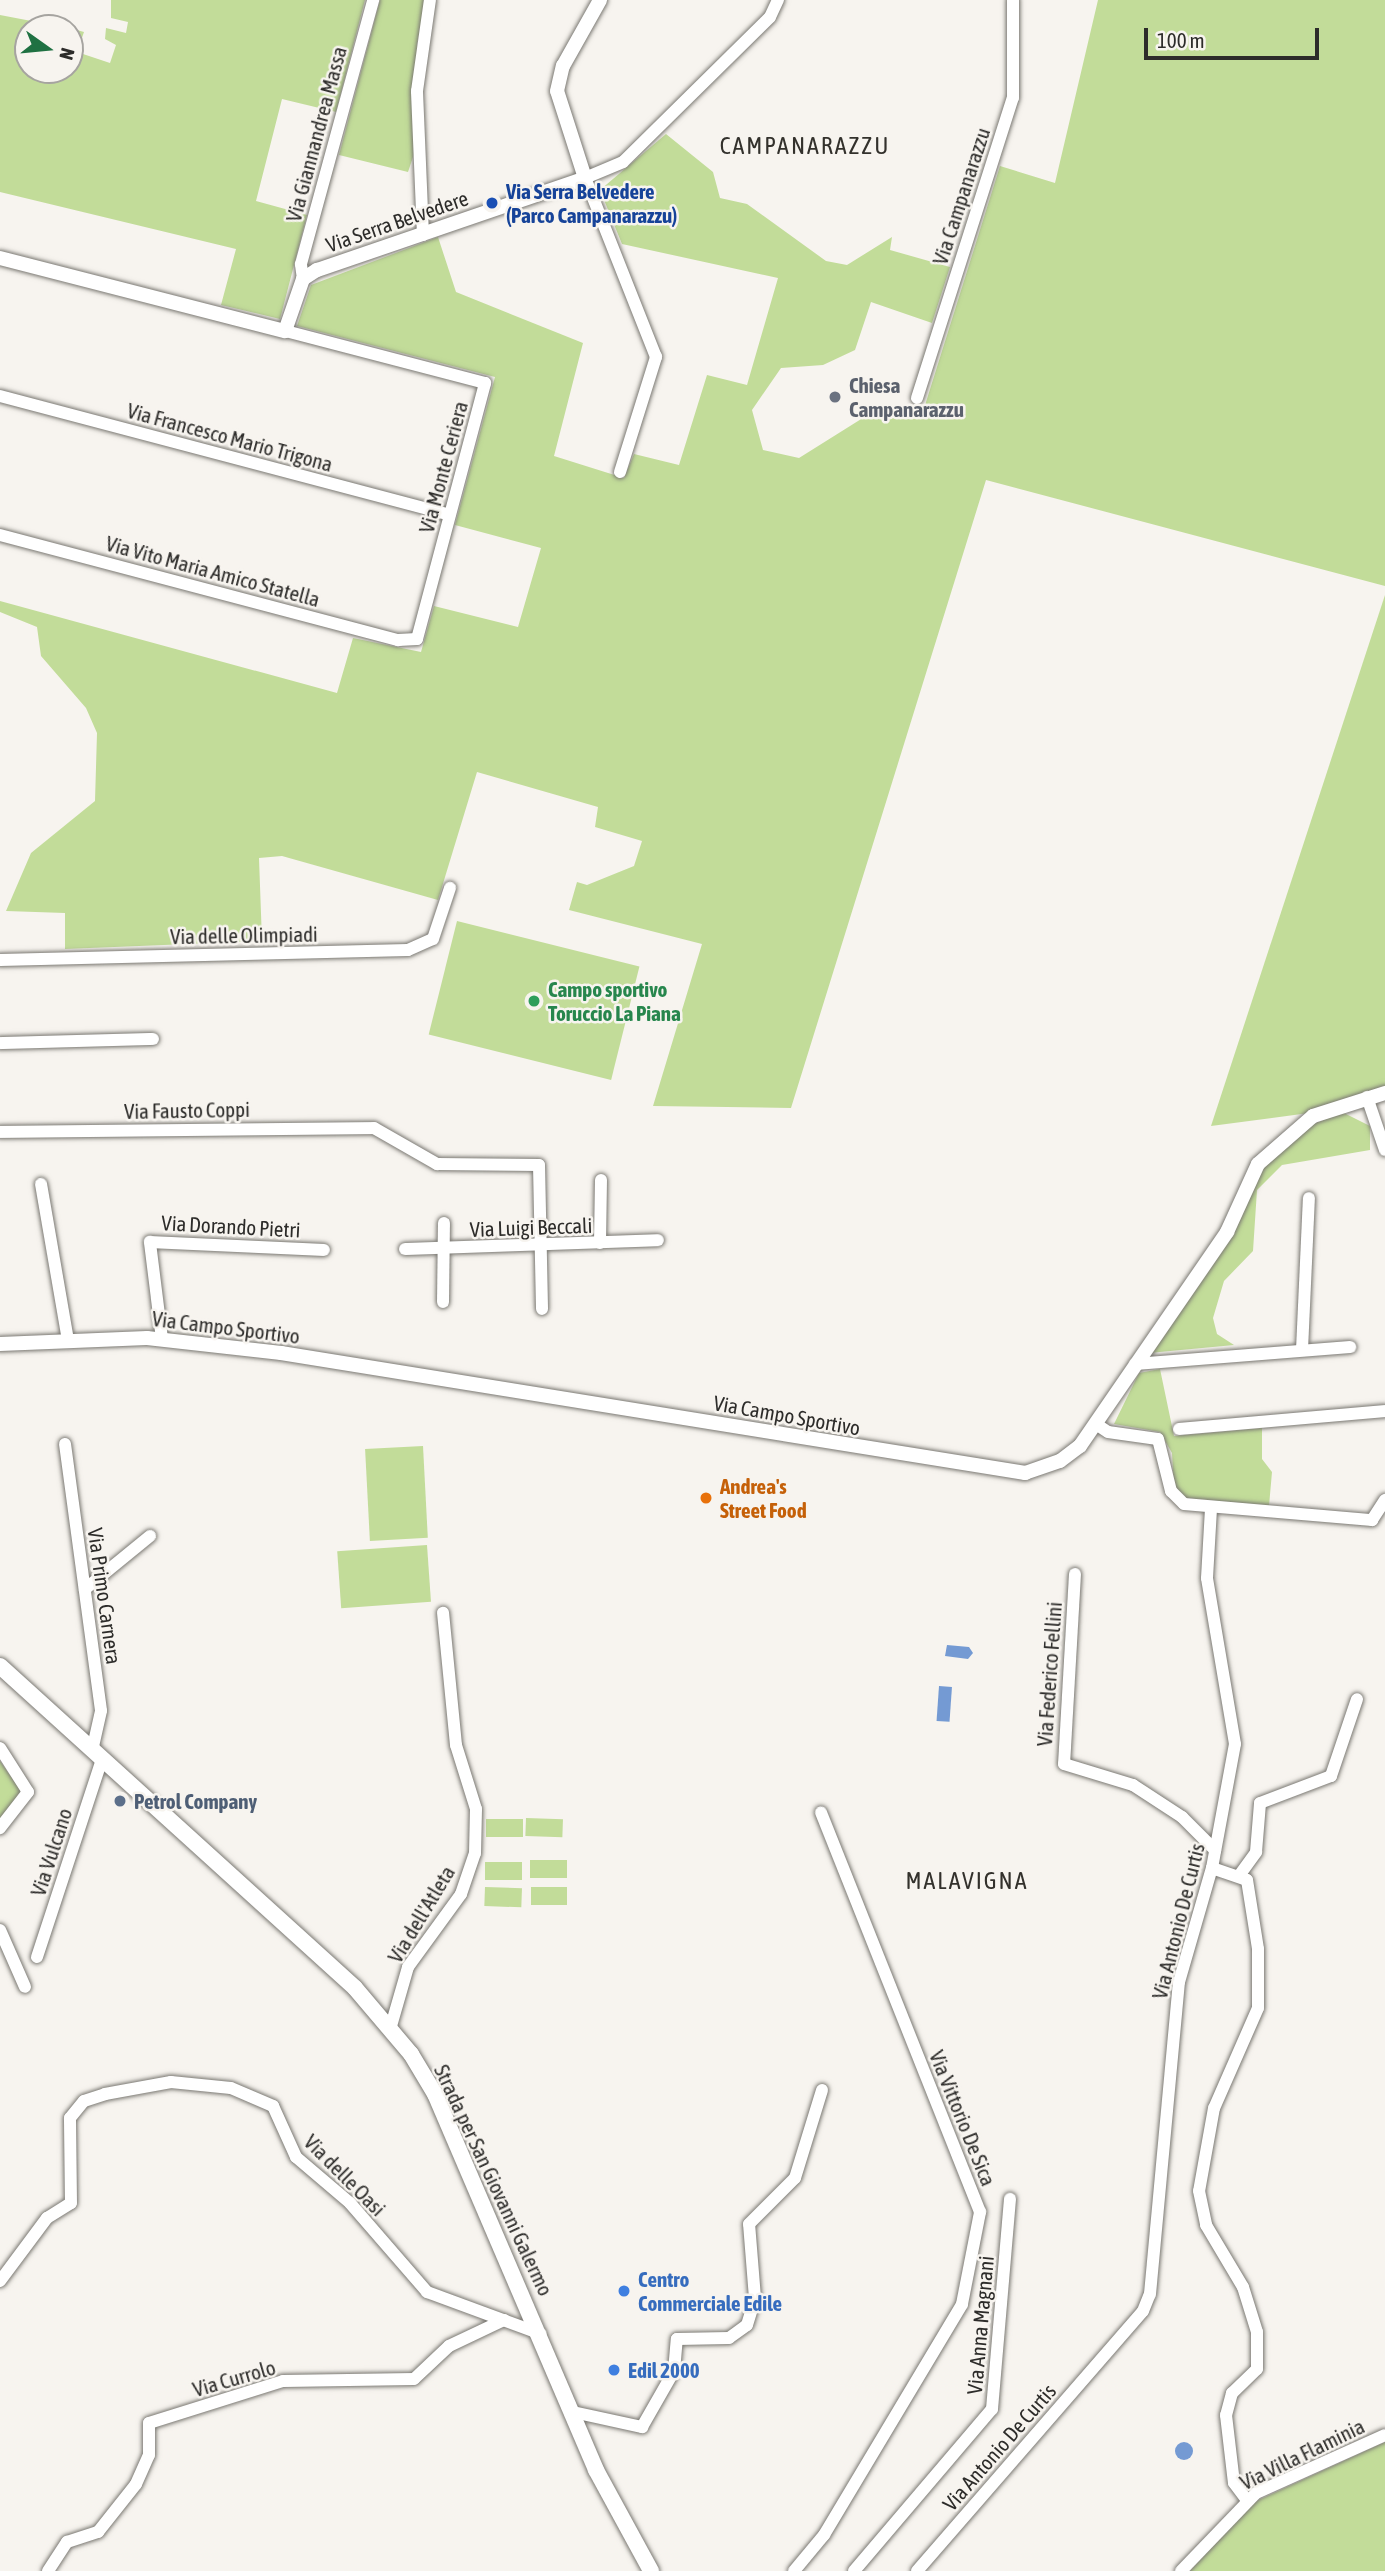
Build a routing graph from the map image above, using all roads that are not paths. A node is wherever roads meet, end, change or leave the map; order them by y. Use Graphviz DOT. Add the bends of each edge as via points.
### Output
graph roads {
  1 [pos="373,0"];
  2 [pos="430,0"];
  3 [pos="600,0"];
  4 [pos="778,0"];
  5 [pos="1013,0"];
  6 [pos="586,178"];
  7 [pos="423,235"];
  8 [pos="0,258"];
  9 [pos="303,279"];
  10 [pos="285,331"];
  11 [pos="0,396"];
  12 [pos="917,398"];
  13 [pos="620,472"];
  14 [pos="450,515"];
  15 [pos="0,535"];
  16 [pos="417,639"];
  17 [pos="450,888"];
  18 [pos="0,960"];
  19 [pos="153,1039"];
  20 [pos="0,1043"];
  21 [pos="1385,1093"];
  22 [pos="1367,1097"];
  23 [pos="0,1132"];
  24 [pos="1385,1150"];
  25 [pos="601,1180"];
  26 [pos="41,1184"];
  27 [pos="1309,1198"];
  28 [pos="444,1223"];
  29 [pos="658,1240"];
  30 [pos="600,1243"];
  31 [pos="544,1246"];
  32 [pos="405,1249"];
  33 [pos="443,1249"];
  34 [pos="324,1250"];
  35 [pos="443,1302"];
  36 [pos="542,1309"];
  37 [pos="162,1339"];
  38 [pos="68,1340"];
  39 [pos="0,1344"];
  40 [pos="1350,1347"];
  41 [pos="1302,1350"];
  42 [pos="1135,1364"];
  43 [pos="1385,1411"];
  44 [pos="1096,1424"];
  45 [pos="1179,1429"];
  46 [pos="65,1444"];
  47 [pos="1385,1500"];
  48 [pos="1212,1508"];
  49 [pos="150,1536"];
  50 [pos="1075,1574"];
  51 [pos="85,1589"];
  52 [pos="443,1613"];
  53 [pos="0,1666"];
  54 [pos="1357,1699"];
  55 [pos="0,1748"];
  56 [pos="97,1755"];
  57 [pos="821,1812"];
  58 [pos="0,1828"];
  59 [pos="1215,1850"];
  60 [pos="1212,1867"];
  61 [pos="1241,1873"];
  62 [pos="0,1930"];
  63 [pos="37,1957"];
  64 [pos="25,1987"];
  65 [pos="391,2026"];
  66 [pos="822,2090"];
  67 [pos="1010,2199"];
  68 [pos="0,2281"];
  69 [pos="504,2320"];
  70 [pos="542,2334"];
  71 [pos="573,2412"];
  72 [pos="1385,2435"];
  73 [pos="1246,2499"];
  74 [pos="48,2571"];
  75 [pos="651,2571"];
  76 [pos="794,2571"];
  77 [pos="853,2571"];
  78 [pos="917,2571"];
  79 [pos="1181,2571"];
  1 -- 9 [label="street, Via Giannandrea Massa" via="301,264"];
  2 -- 7 [label="street" via="418,91"];
  3 -- 6 [label="street" via="563,66 557,91"];
  4 -- 6 [label="street, Via Serra Belvedere" via="769,17 624,162"];
  5 -- 12 [label="street, Via Campanarazzu" via="1013,98"];
  6 -- 7 [label="street, Via Serra Belvedere"];
  6 -- 13 [label="street" via="656,357"];
  7 -- 9 [label="street, Via Serra Belvedere"];
  8 -- 10 [label="street"];
  9 -- 10 [label="street"];
  10 -- 14 [label="street, Via Monte Ceriera" via="485,383"];
  11 -- 14 [label="street, Via Francesco Mario Trigona"];
  14 -- 16 [label="street, Via Monte Ceriera"];
  15 -- 16 [label="street, Via Vito Maria Amico Statella" via="398,640"];
  17 -- 18 [label="street, Via delle Olimpiadi" via="433,939 408,950"];
  19 -- 20 [label="street"];
  21 -- 22 [label="street, Via Campo Sportivo"];
  22 -- 24 [label="street"];
  22 -- 42 [label="street, Via Campo Sportivo" via="1313,1115 1258,1164 1227,1232"];
  23 -- 31 [label="street, Via Fausto Coppi" via="374,1128 437,1164 539,1165"];
  25 -- 30 [label="street"];
  26 -- 38 [label="street"];
  27 -- 41 [label="street"];
  28 -- 33 [label="street"];
  29 -- 30 [label="street, Via Luigi Beccali"];
  30 -- 31 [label="street, Via Luigi Beccali"];
  31 -- 33 [label="street, Via Luigi Beccali"];
  31 -- 36 [label="street"];
  32 -- 33 [label="street, Via Luigi Beccali"];
  33 -- 35 [label="street"];
  34 -- 37 [label="street, Via Dorando Pietri" via="150,1242"];
  37 -- 38 [label="street, Via Campo Sportivo"];
  37 -- 44 [label="street, Via Campo Sportivo" via="519,1388 1025,1473 1060,1461"];
  38 -- 39 [label="street, Via Campo Sportivo"];
  40 -- 41 [label="street"];
  41 -- 42 [label="street"];
  42 -- 44 [label="street, Via Campo Sportivo"];
  43 -- 45 [label="street"];
  44 -- 48 [label="street" via="1108,1432 1158,1438 1176,1499"];
  46 -- 51 [label="street, Via Primo Carnera"];
  47 -- 48 [label="street" via="1372,1520"];
  48 -- 59 [label="street, Via Antonio De Curtis" via="1207,1578 1235,1744"];
  49 -- 51 [label="street"];
  50 -- 59 [label="street, Via Federico Fellini" via="1063,1764 1073,1772 1118,1777 1182,1817"];
  51 -- 56 [label="street, Via Primo Carnera" via="101,1711"];
  52 -- 65 [label="street, Via dell'Atleta" via="456,1745 476,1809 475,1853 461,1894 408,1967"];
  53 -- 56 [label="main road, Strada per San Giovanni Galermo"];
  54 -- 61 [label="street" via="1331,1776 1260,1803 1256,1852"];
  55 -- 58 [label="street" via="28,1792"];
  56 -- 63 [label="street, Via Vulcano"];
  56 -- 65 [label="main road, Strada per San Giovanni Galermo"];
  57 -- 76 [label="street, Via Vittorio De Sica" via="980,2212 962,2304 824,2535"];
  59 -- 60 [label="street, Via Antonio De Curtis"];
  60 -- 61 [label="street"];
  60 -- 78 [label="street, Via Antonio De Curtis" via="1179,1982 1150,2294 1143,2311"];
  61 -- 73 [label="street" via="1253,1892 1258,2008 1214,2108 1199,2192 1206,2225 1243,2287 1257,2332 1257,2369 1233,2393 1226,2415 1234,2483"];
  62 -- 64 [label="street"];
  65 -- 70 [label="main road, Strada per San Giovanni Galermo" via="435,2094"];
  66 -- 71 [label="street" via="795,2178 749,2224 755,2298 743,2330 729,2338 677,2339 674,2371 642,2427"];
  67 -- 77 [label="street, Via Anna Magnani" via="992,2409"];
  68 -- 69 [label="street, Via delle Oasi" via="47,2218 71,2203 70,2118 85,2101 171,2082 231,2088 273,2106 296,2157 350,2203 427,2292"];
  69 -- 70 [label="street, Via delle Oasi"];
  69 -- 74 [label="street, Via Currolo" via="449,2346 414,2379 283,2381 149,2423 149,2455 136,2484 98,2532 67,2542"];
  70 -- 71 [label="main road, Strada per San Giovanni Galermo"];
  71 -- 75 [label="main road, Strada per San Giovanni Galermo"];
  72 -- 73 [label="street, Via Villa Flaminia"];
  73 -- 79 [label="street, Via Villa Flaminia"];
}
